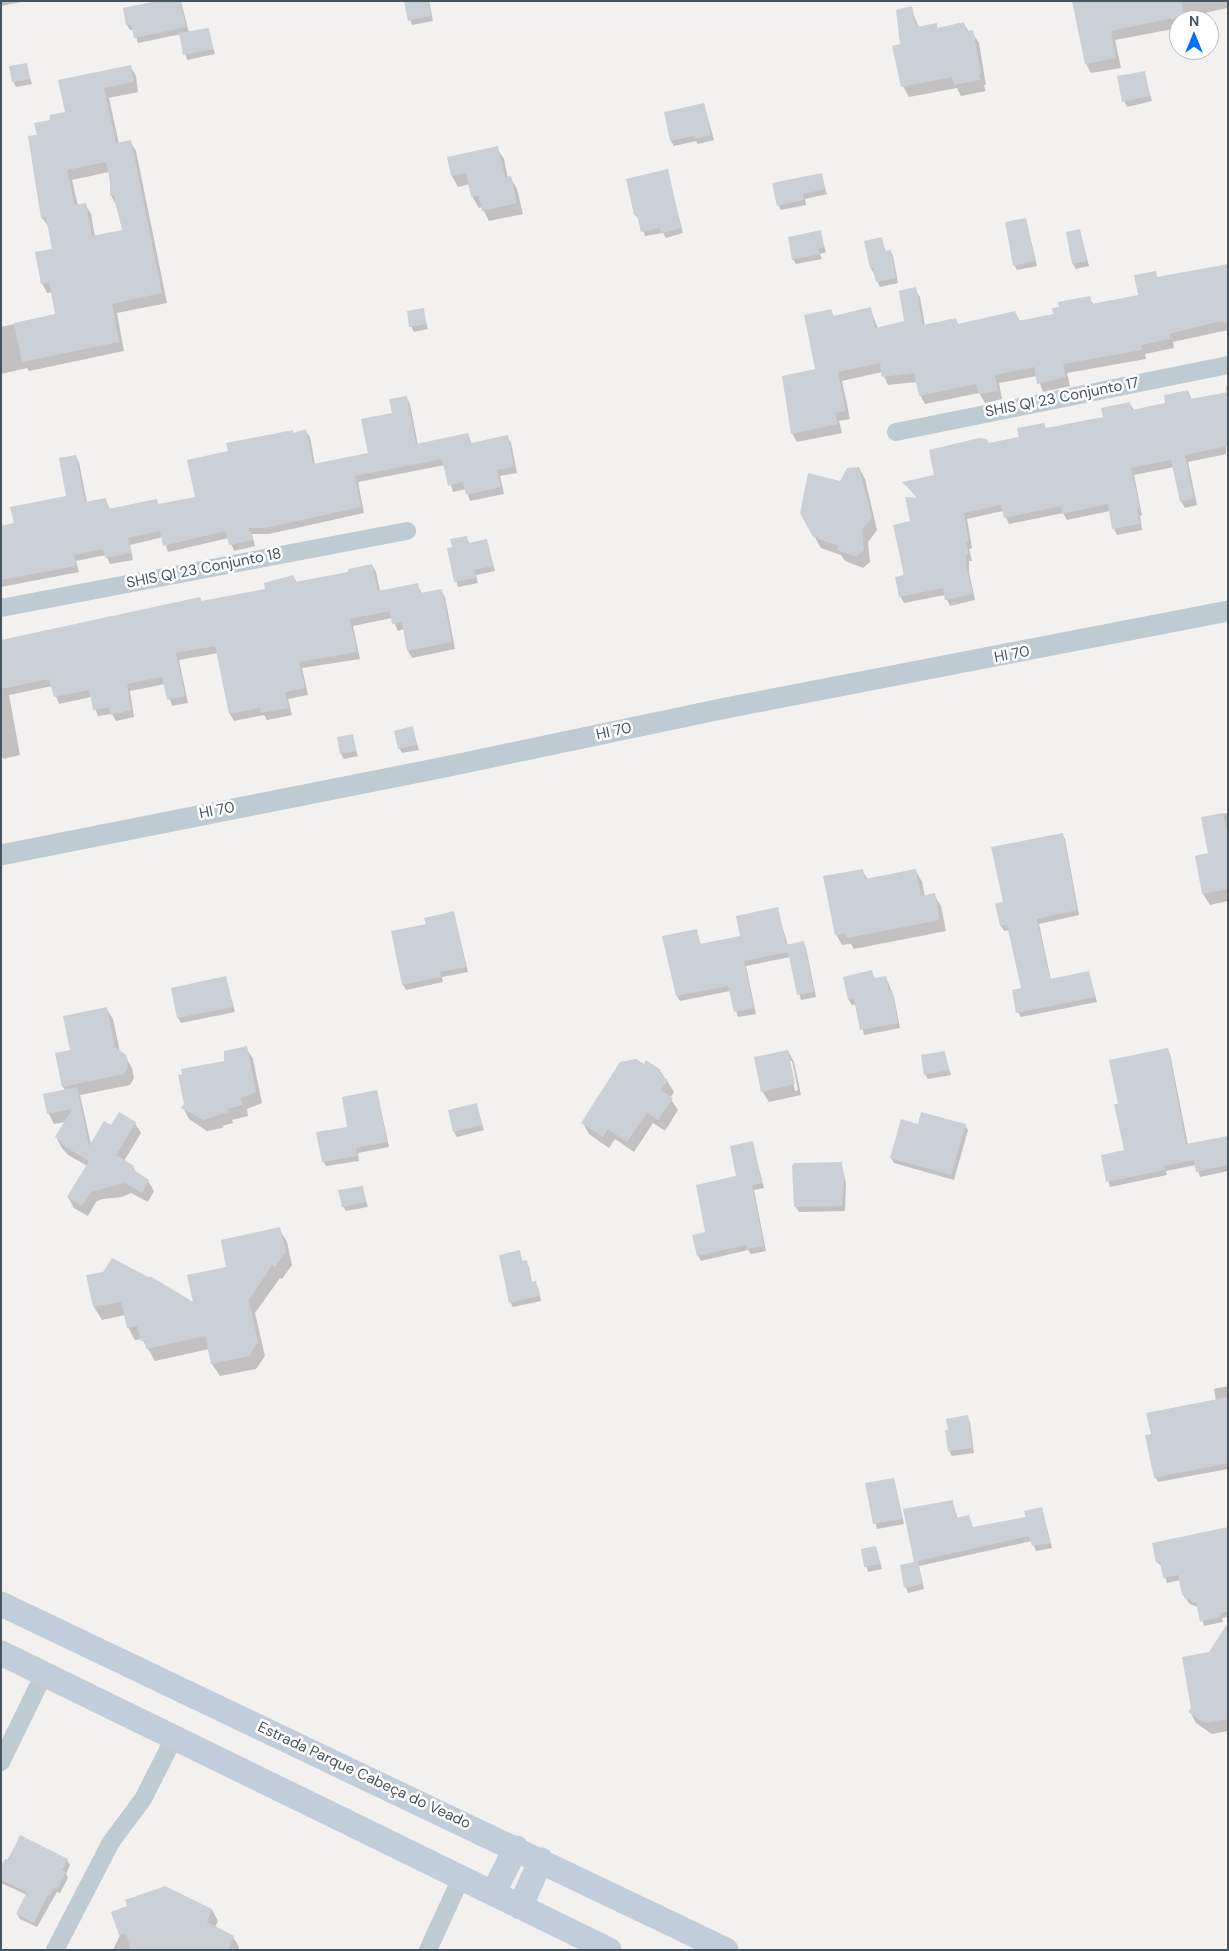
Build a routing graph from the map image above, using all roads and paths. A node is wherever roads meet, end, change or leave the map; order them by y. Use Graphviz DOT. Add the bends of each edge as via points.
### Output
graph roads {
  1 [pos="1228,365"];
  2 [pos="896,432"];
  3 [pos="407,531"];
  4 [pos="1,608"];
  5 [pos="1228,611"];
  6 [pos="1,855"];
  7 [pos="1,1604"];
  8 [pos="1,1653"];
  9 [pos="44,1674"];
  10 [pos="174,1738"];
  11 [pos="1,1762"];
  12 [pos="516,1848"];
  13 [pos="541,1860"];
  14 [pos="462,1878"];
  15 [pos="493,1893"];
  16 [pos="520,1907"];
  17 [pos="576,1942"];
  18 [pos="55,1950"];
  19 [pos="428,1950"];
  20 [pos="609,1950"];
  21 [pos="726,1950"];
  1 -- 2 [label="street, SHIS QI 23 Conjunto 17"];
  3 -- 4 [label="street, SHIS QI 23 Conjunto 18"];
  5 -- 6 [label="street, HI 70" via="726,708"];
  7 -- 12 [label="main road, Estrada Parque Cabeça do Veado"];
  8 -- 9 [label="main road"];
  9 -- 10 [label="main road"];
  9 -- 11 [label="street"];
  10 -- 14 [label="main road"];
  10 -- 18 [label="street" via="143,1799 111,1842"];
  12 -- 13 [label="main road, Estrada Parque Cabeça do Veado"];
  12 -- 15 [label="main road"];
  13 -- 16 [label="main road"];
  13 -- 21 [label="main road, Estrada Parque Cabeça do Veado"];
  14 -- 15 [label="main road"];
  14 -- 19 [label="street"];
  15 -- 16 [label="main road"];
  16 -- 17 [label="main road"];
  17 -- 20 [label="main road"];
}
